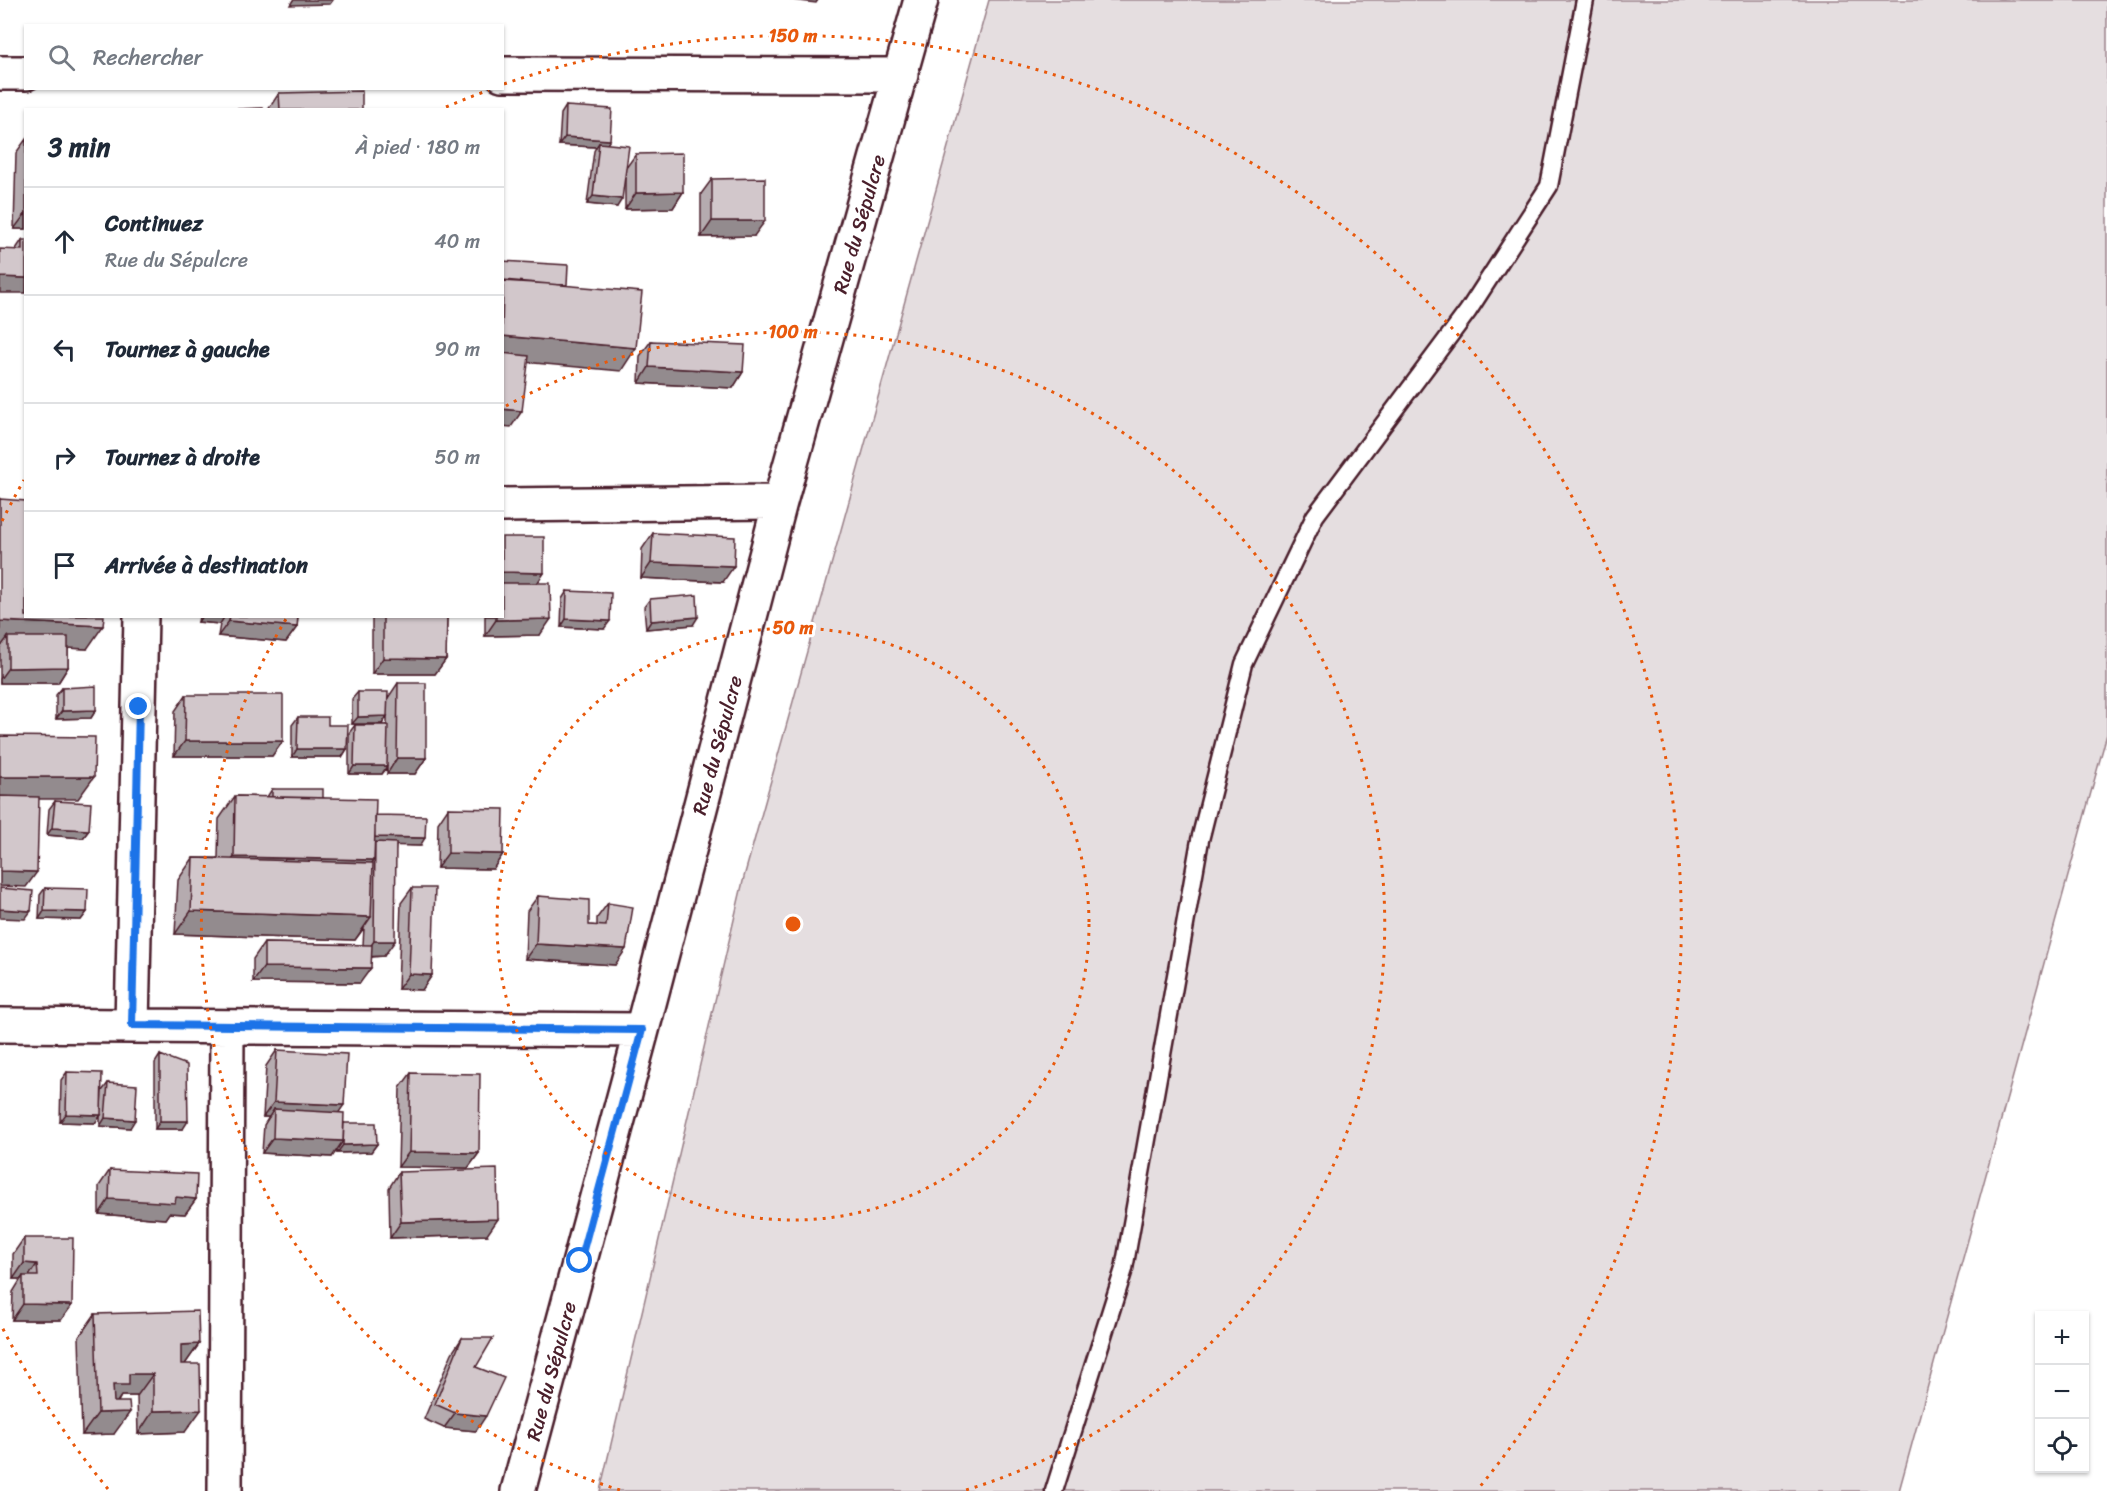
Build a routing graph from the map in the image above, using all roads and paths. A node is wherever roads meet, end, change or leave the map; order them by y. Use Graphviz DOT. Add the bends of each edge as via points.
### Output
graph roads {
  1 [pos="921,0"];
  2 [pos="1585,0"];
  3 [pos="0,73"];
  4 [pos="24,74"];
  5 [pos="504,74"];
  6 [pos="901,75"];
  7 [pos="780,502"];
  8 [pos="504,505"];
  9 [pos="141,618"];
  10 [pos="0,1025"];
  11 [pos="132,1025"];
  12 [pos="227,1026"];
  13 [pos="642,1030"];
  14 [pos="225,1491"];
  15 [pos="518,1491"];
  16 [pos="1054,1491"];
  1 -- 6 [label="street, Rue du Sépulcre"];
  2 -- 16 [label="lane" via="1549,186 1468,311 1315,516 1244,664 1200,840 1124,1269"];
  3 -- 4 [label="street"];
  5 -- 6 [label="street"];
  6 -- 7 [label="street, Rue du Sépulcre"];
  7 -- 8 [label="street"];
  7 -- 13 [label="street, Rue du Sépulcre"];
  9 -- 11 [label="street"];
  10 -- 11 [label="street"];
  11 -- 12 [label="street"];
  12 -- 13 [label="street"];
  12 -- 14 [label="street"];
  13 -- 15 [label="street, Rue du Sépulcre"];
}
